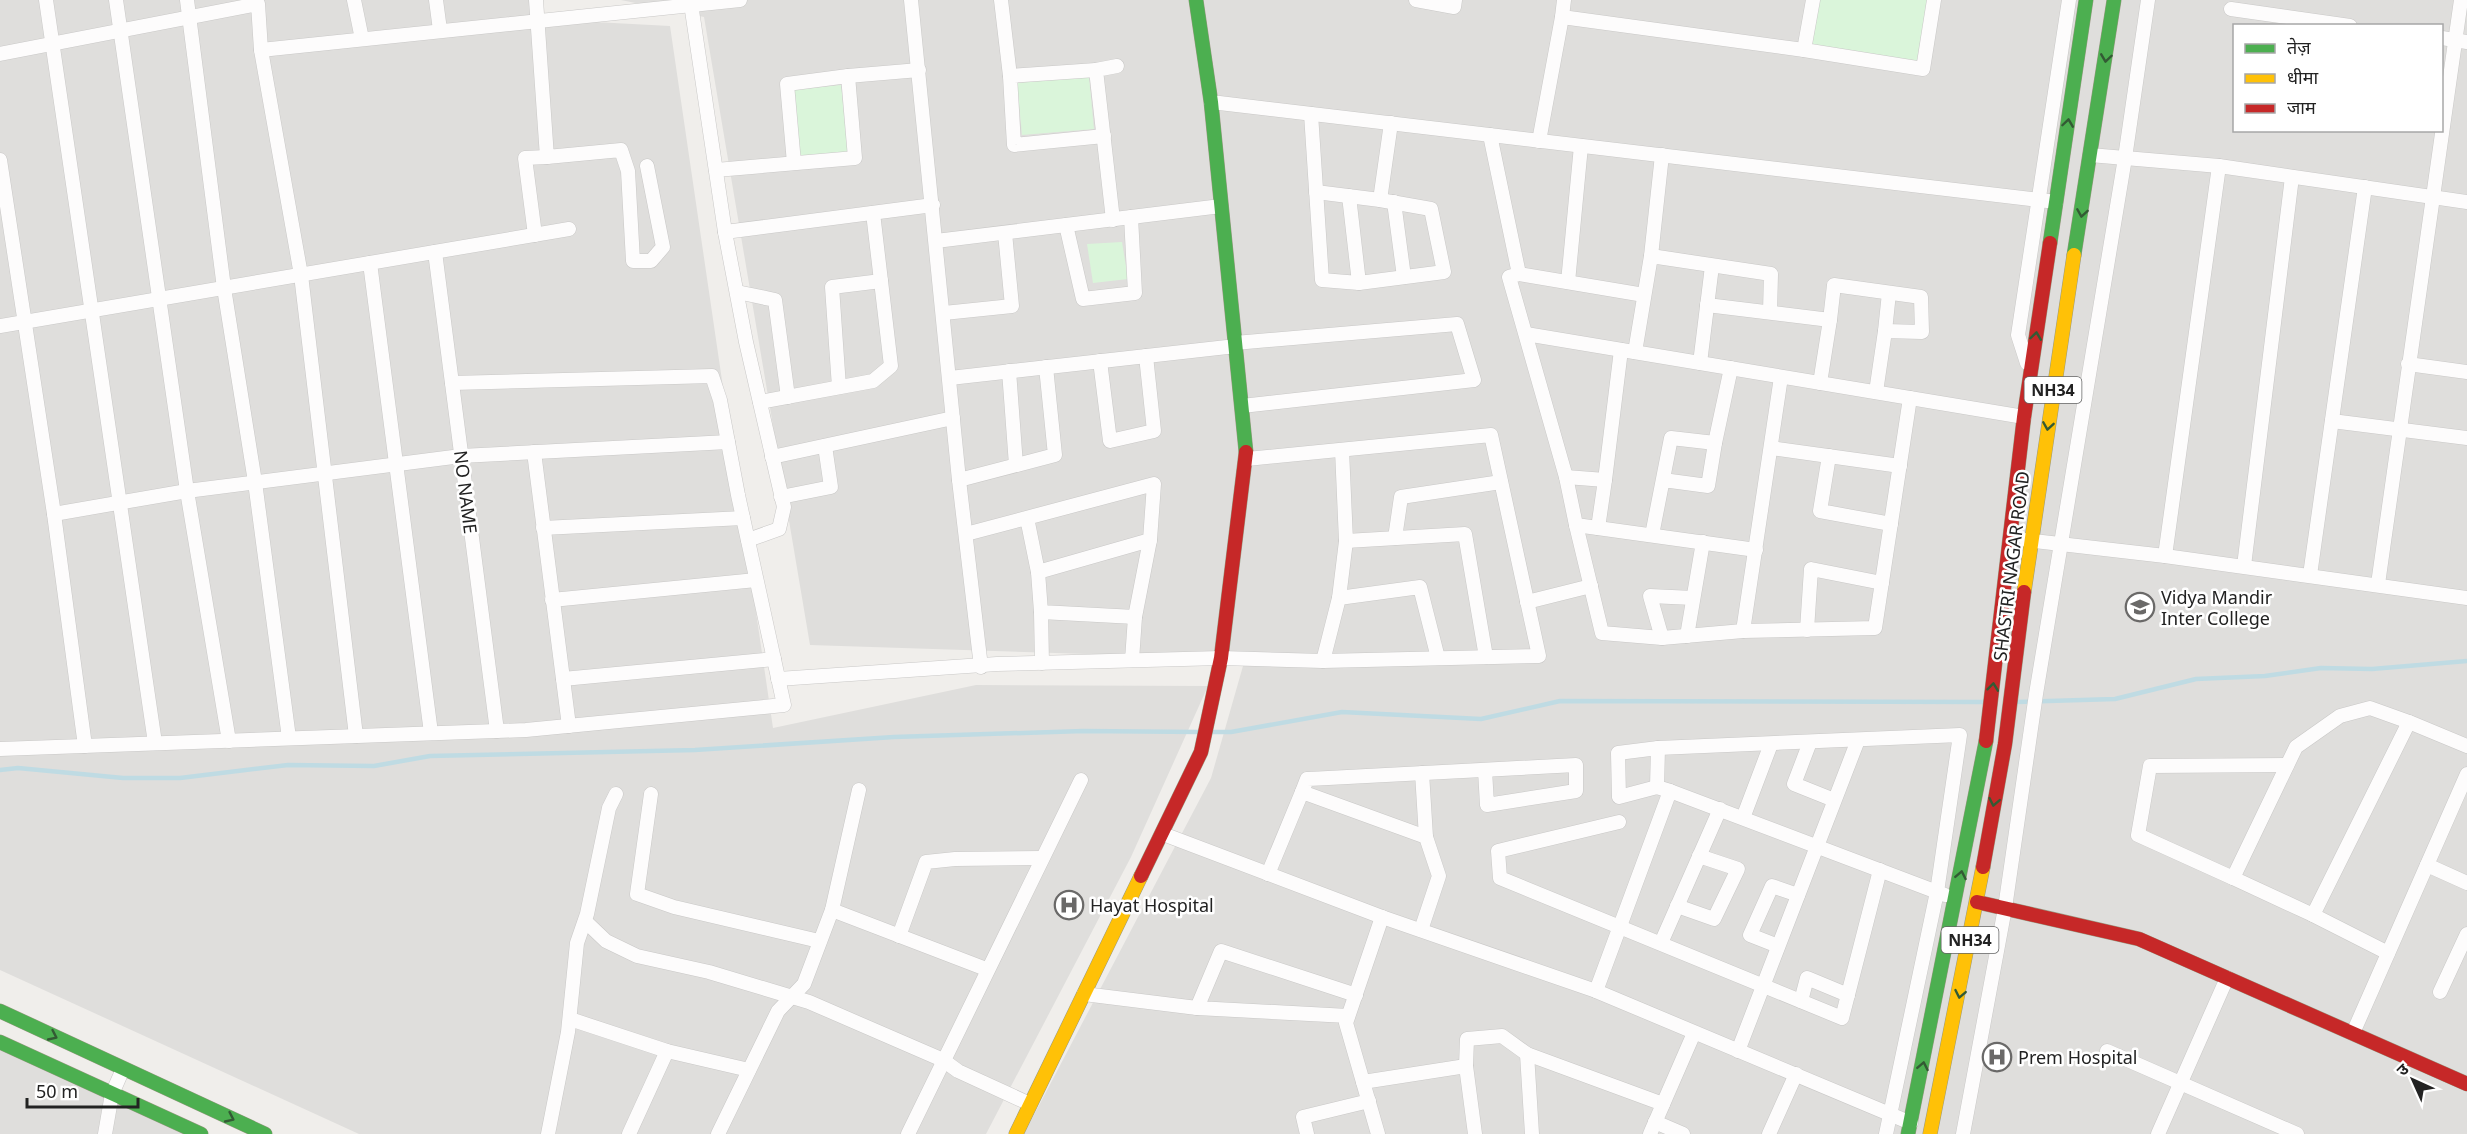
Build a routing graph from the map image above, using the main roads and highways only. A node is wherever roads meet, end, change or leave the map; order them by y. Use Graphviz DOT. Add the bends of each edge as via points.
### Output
graph roads {
  1 [pos="1196,0"];
  2 [pos="2086,0"];
  3 [pos="2114,0"];
  4 [pos="2063,153"];
  5 [pos="2090,155"];
  6 [pos="1956,898"];
  7 [pos="1977,902"];
  8 [pos="0,1011"];
  9 [pos="0,1041"];
  10 [pos="2467,1084"];
  11 [pos="1909,1129"];
  12 [pos="201,1134"];
  13 [pos="265,1134"];
  14 [pos="1016,1134"];
  15 [pos="1930,1134"];
  1 -- 14 [label="main road" via="1247,459 1221,658 1201,752"];
  4 -- 2 [label="main road, NH34, one-way"];
  3 -- 5 [label="main road, SHASTRI NAGAR ROAD / NH34, one-way"];
  4 -- 5 [label="main road"];
  6 -- 4 [label="main road, NH34, one-way" via="1986,745 2024,417"];
  5 -- 7 [label="main road, SHASTRI NAGAR ROAD / NH34, one-way" via="2030,540 2006,744"];
  6 -- 7 [label="main road"];
  11 -- 6 [label="main road, NH34, one-way"];
  7 -- 10 [label="main road" via="2139,939"];
  7 -- 15 [label="main road, SHASTRI NAGAR ROAD / NH34, one-way"];
  8 -- 13 [label="main road, one-way"];
  9 -- 12 [label="main road"];
}
